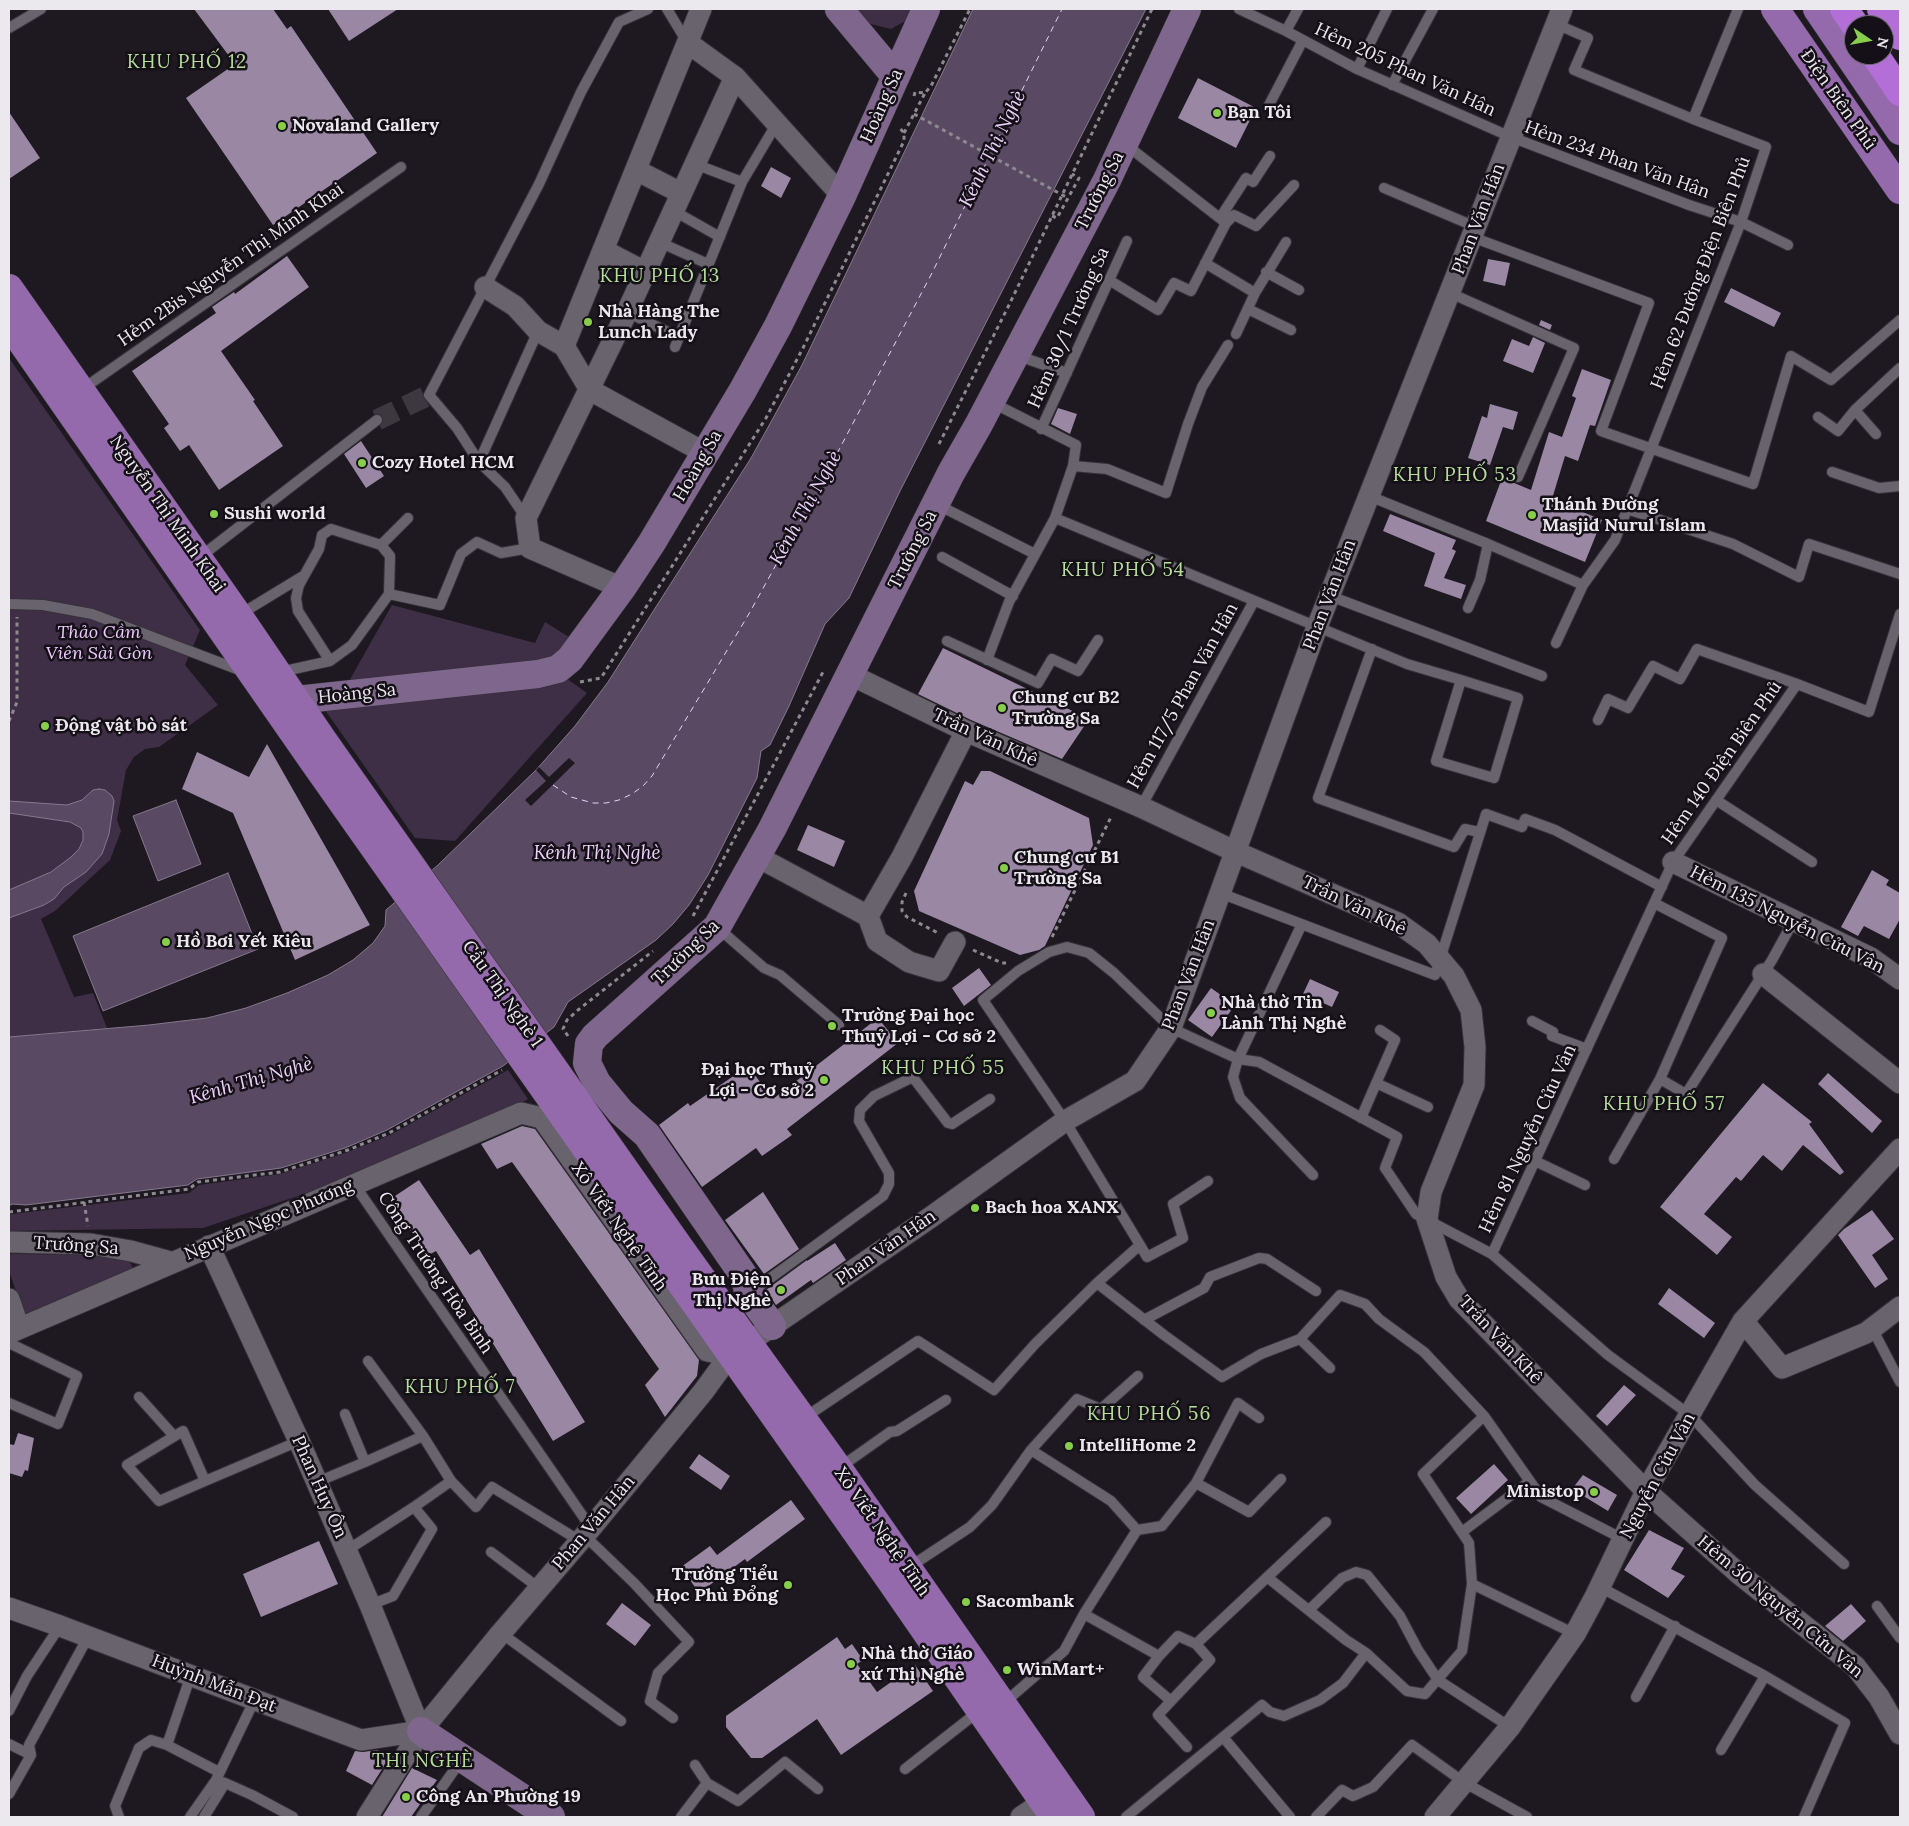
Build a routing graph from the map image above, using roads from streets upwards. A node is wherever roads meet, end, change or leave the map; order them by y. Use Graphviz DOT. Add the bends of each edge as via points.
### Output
graph roads {
  1 [pos="701,9"];
  2 [pos="840,9"];
  3 [pos="926,9"];
  4 [pos="1188,9"];
  5 [pos="1775,9"];
  6 [pos="1817,9"];
  7 [pos="1881,9"];
  8 [pos="1559,16"];
  9 [pos="1900,36"];
  10 [pos="688,43"];
  11 [pos="1882,65"];
  12 [pos="895,76"];
  13 [pos="734,77"];
  14 [pos="1900,92"];
  15 [pos="1900,131"];
  16 [pos="636,170"];
  17 [pos="1900,190"];
  18 [pos="842,196"];
  19 [pos="678,202"];
  20 [pos="603,250"];
  21 [pos="645,272"];
  22 [pos="485,287"];
  23 [pos="9,288"];
  24 [pos="9,324"];
  25 [pos="564,346"];
  26 [pos="590,390"];
  27 [pos="706,453"];
  28 [pos="622,588"];
  29 [pos="837,672"];
  30 [pos="266,674"];
  31 [pos="296,700"];
  32 [pos="966,731"];
  33 [pos="318,751"];
  34 [pos="1234,851"];
  35 [pos="756,856"];
  36 [pos="1673,862"];
  37 [pos="868,916"];
  38 [pos="955,942"];
  39 [pos="1763,974"];
  40 [pos="1900,979"];
  41 [pos="1900,1083"];
  42 [pos="530,1115"];
  43 [pos="1900,1149"];
  44 [pos="9,1242"];
  45 [pos="209,1246"];
  46 [pos="671,1254"];
  47 [pos="171,1262"];
  48 [pos="9,1299"];
  49 [pos="1900,1307"];
  50 [pos="1743,1321"];
  51 [pos="772,1326"];
  52 [pos="12,1335"];
  53 [pos="739,1349"];
  54 [pos="1646,1491"];
  55 [pos="898,1574"];
  56 [pos="9,1608"];
  57 [pos="991,1708"];
  58 [pos="421,1731"];
  59 [pos="1900,1734"];
  60 [pos="1049,1809"];
  61 [pos="366,1817"];
  62 [pos="551,1817"];
  63 [pos="1021,1817"];
  64 [pos="1081,1817"];
  65 [pos="1435,1817"];
  1 -- 10 [label="street"];
  2 -- 12 [label="street"];
  3 -- 12 [label="street, Hoàng Sa"];
  4 -- 29 [label="street, Trường Sa" via="1107,180 991,402 936,504"];
  5 -- 17 [label="main road, Điện Biên Phủ"];
  6 -- 15 [label="main road, Điện Biên Phủ"];
  7 -- 9 [label="highway"];
  8 -- 34 [label="street, Phan Văn Hân" via="1317,627"];
  10 -- 13 [label="street"];
  10 -- 16 [label="street"];
  11 -- 14 [label="highway"];
  12 -- 18 [label="street, Hoàng Sa"];
  13 -- 18 [label="street"];
  13 -- 19 [label="street"];
  16 -- 19 [label="street"];
  16 -- 20 [label="street"];
  18 -- 27 [label="street, Hoàng Sa" via="778,326"];
  19 -- 21 [label="street"];
  20 -- 21 [label="street"];
  20 -- 25 [label="street"];
  21 -- 26 [label="street"];
  22 -- 25 [label="street" via="515,306 538,332"];
  23 -- 30 [label="main road, Nguyễn Thị Minh Khai" via="238,615"];
  24 -- 30 [label="main road, Nguyễn Thị Minh Khai"];
  25 -- 26 [label="street"];
  26 -- 27 [label="street"];
  26 -- 28 [label="street" via="526,518 530,548"];
  27 -- 28 [label="street, Hoàng Sa"];
  28 -- 31 [label="street, Hoàng Sa" via="570,659 548,673"];
  29 -- 32 [label="street, Trần Văn Khê"];
  29 -- 35 [label="street, Trường Sa"];
  30 -- 31 [label="main road, Nguyễn Thị Minh Khai"];
  30 -- 33 [label="main road, Nguyễn Thị Minh Khai"];
  31 -- 33 [label="main road, Nguyễn Thị Minh Khai"];
  32 -- 34 [label="street, Trần Văn Khê"];
  32 -- 37 [label="street"];
  33 -- 46 [label="main road, Cầu Thị Nghè 1"];
  34 -- 51 [label="street, Phan Văn Hân" via="1171,1028 1135,1081 1065,1121"];
  34 -- 54 [label="street, Trần Văn Khê" via="1398,923 1427,944 1454,976 1471,1010 1475,1047 1474,1085 1431,1192 1427,1218 1446,1277 1459,1299"];
  35 -- 37 [label="street"];
  35 -- 51 [label="street, Trường Sa" via="717,927 595,1036 589,1044 587,1058 597,1083 621,1112 635,1140 736,1284 749,1294"];
  36 -- 40 [label="street, Hẻm 135 Nguyễn Cửu Vân" via="1871,958"];
  37 -- 38 [label="street" via="877,941 909,962 939,971"];
  39 -- 41 [label="street"];
  42 -- 45 [label="street, Nguyễn Ngọc Phương" via="521,1113"];
  42 -- 53 [label="street, Xô Viết Nghệ Tĩnh" via="542,1118 707,1351"];
  43 -- 50 [label="street, Nguyễn Cửu Vân"];
  44 -- 47 [label="street, Trường Sa" via="91,1244"];
  45 -- 47 [label="street, Nguyễn Ngọc Phương"];
  45 -- 58 [label="street, Phan Huy Ôn" via="317,1482"];
  46 -- 53 [label="main road, Xô Viết Nghệ Tĩnh"];
  47 -- 52 [label="street, Nguyễn Ngọc Phương"];
  48 -- 52 [label="street"];
  49 -- 50 [label="street" via="1866,1333 1782,1368"];
  50 -- 54 [label="street, Nguyễn Cửu Vân"];
  51 -- 53 [label="street, Phan Văn Hân"];
  53 -- 55 [label="main road, Xô Viết Nghệ Tĩnh"];
  53 -- 55 [label="main road, Xô Viết Nghệ Tĩnh" via="802,1419 838,1468"];
  53 -- 58 [label="street, Phan Văn Hân"];
  54 -- 59 [label="street, Hẻm 30 Nguyễn Cửu Vân" via="1738,1574 1855,1666 1879,1697"];
  54 -- 65 [label="street, Nguyễn Cửu Vân" via="1575,1634 1510,1727"];
  55 -- 57 [label="main road, Xô Viết Nghệ Tĩnh"];
  56 -- 58 [label="street, Huỳnh Mẫn Đạt" via="361,1740"];
  57 -- 60 [label="main road, Xô Viết Nghệ Tĩnh"];
  57 -- 64 [label="main road, Xô Viết Nghệ Tĩnh"];
  58 -- 61 [label="street, Phan Văn Hân"];
  58 -- 62 [label="street"];
  60 -- 63 [label="street"];
}
